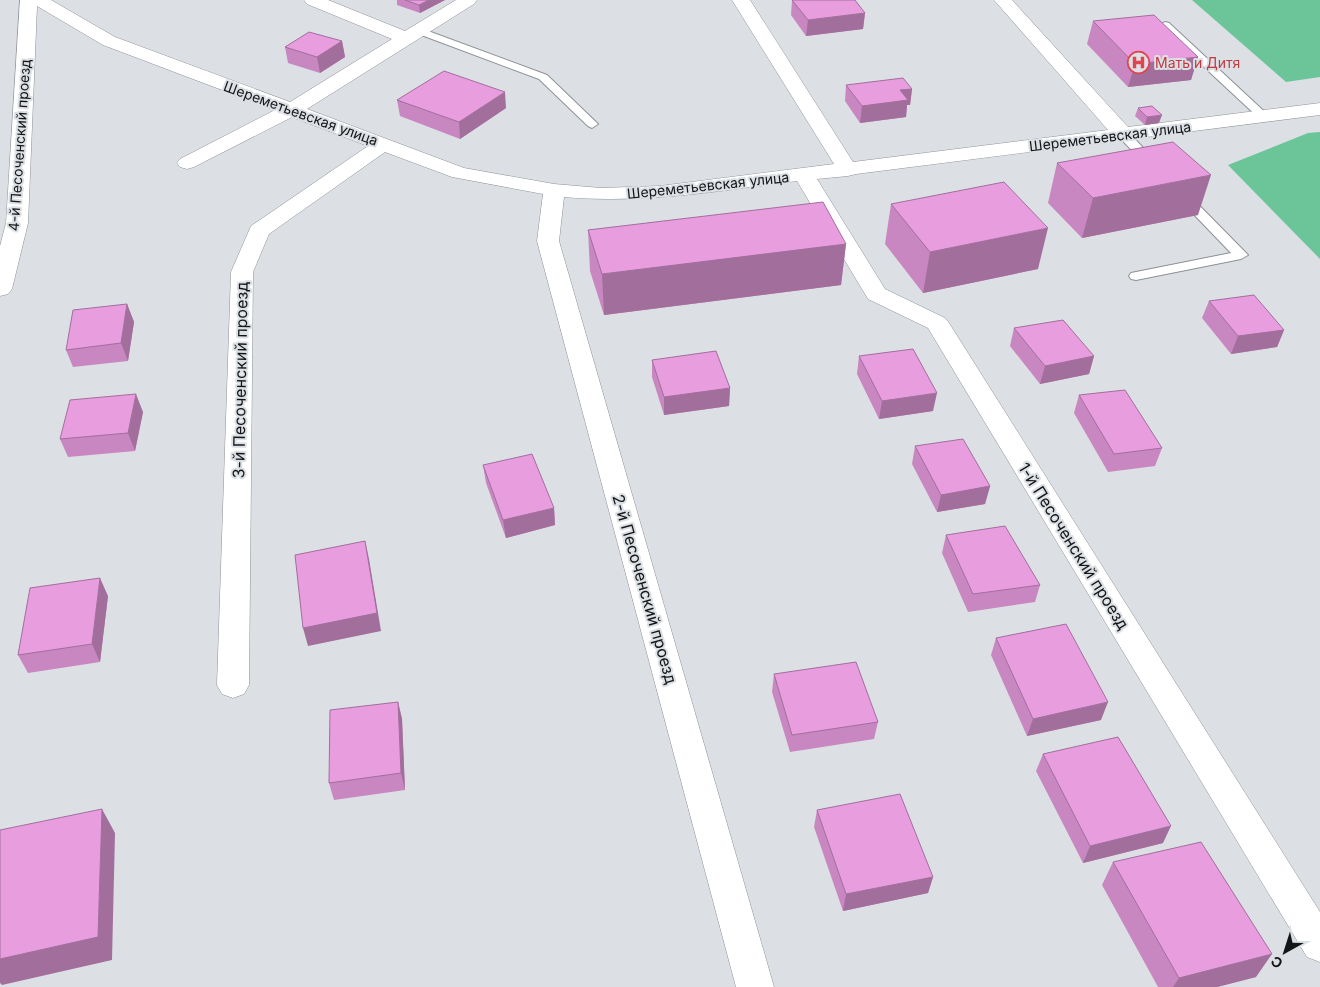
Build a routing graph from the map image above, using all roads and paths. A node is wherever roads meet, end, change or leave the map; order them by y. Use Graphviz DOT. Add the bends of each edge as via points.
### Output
graph roads {
  1 [pos="29,0"];
  2 [pos="39,0"];
  3 [pos="313,0"];
  4 [pos="468,0"];
  5 [pos="741,0"];
  6 [pos="1003,0"];
  7 [pos="1165,25"];
  8 [pos="414,35"];
  9 [pos="1320,109"];
  10 [pos="291,110"];
  11 [pos="1264,117"];
  12 [pos="592,124"];
  13 [pos="1123,134"];
  14 [pos="384,144"];
  15 [pos="187,163"];
  16 [pos="848,170"];
  17 [pos="1160,173"];
  18 [pos="804,176"];
  19 [pos="1174,186"];
  20 [pos="554,190"];
  21 [pos="1136,276"];
  22 [pos="0,289"];
  23 [pos="233,686"];
  24 [pos="1320,945"];
  25 [pos="755,987"];
  1 -- 22 [label="street, 4-й Песоченский проезд" via="16,223"];
  2 -- 10 [label="street, Шереметьевская улица" via="109,41"];
  3 -- 8 [label="street"];
  4 -- 8 [label="street"];
  5 -- 16 [label="street"];
  6 -- 13 [label="street"];
  7 -- 11 [label="lane"];
  8 -- 10 [label="street"];
  8 -- 12 [label="lane" via="543,77"];
  9 -- 11 [label="street, Шереметьевская улица"];
  10 -- 14 [label="street, Шереметьевская улица"];
  10 -- 15 [label="street"];
  11 -- 13 [label="street, Шереметьевская улица"];
  13 -- 16 [label="street, Шереметьевская улица"];
  13 -- 17 [label="lane"];
  14 -- 20 [label="street, Шереметьевская улица" via="459,172"];
  14 -- 23 [label="street, 3-й Песоченский проезд" via="259,231 242,272"];
  16 -- 18 [label="street, Шереметьевская улица"];
  18 -- 20 [label="street, Шереметьевская улица" via="660,192 601,194"];
  18 -- 24 [label="street, 1-й Песоченский проезд" via="876,294 937,323"];
  19 -- 21 [label="lane" via="1241,254"];
  20 -- 25 [label="street, 2-й Песоченский проезд" via="548,241"];
}
